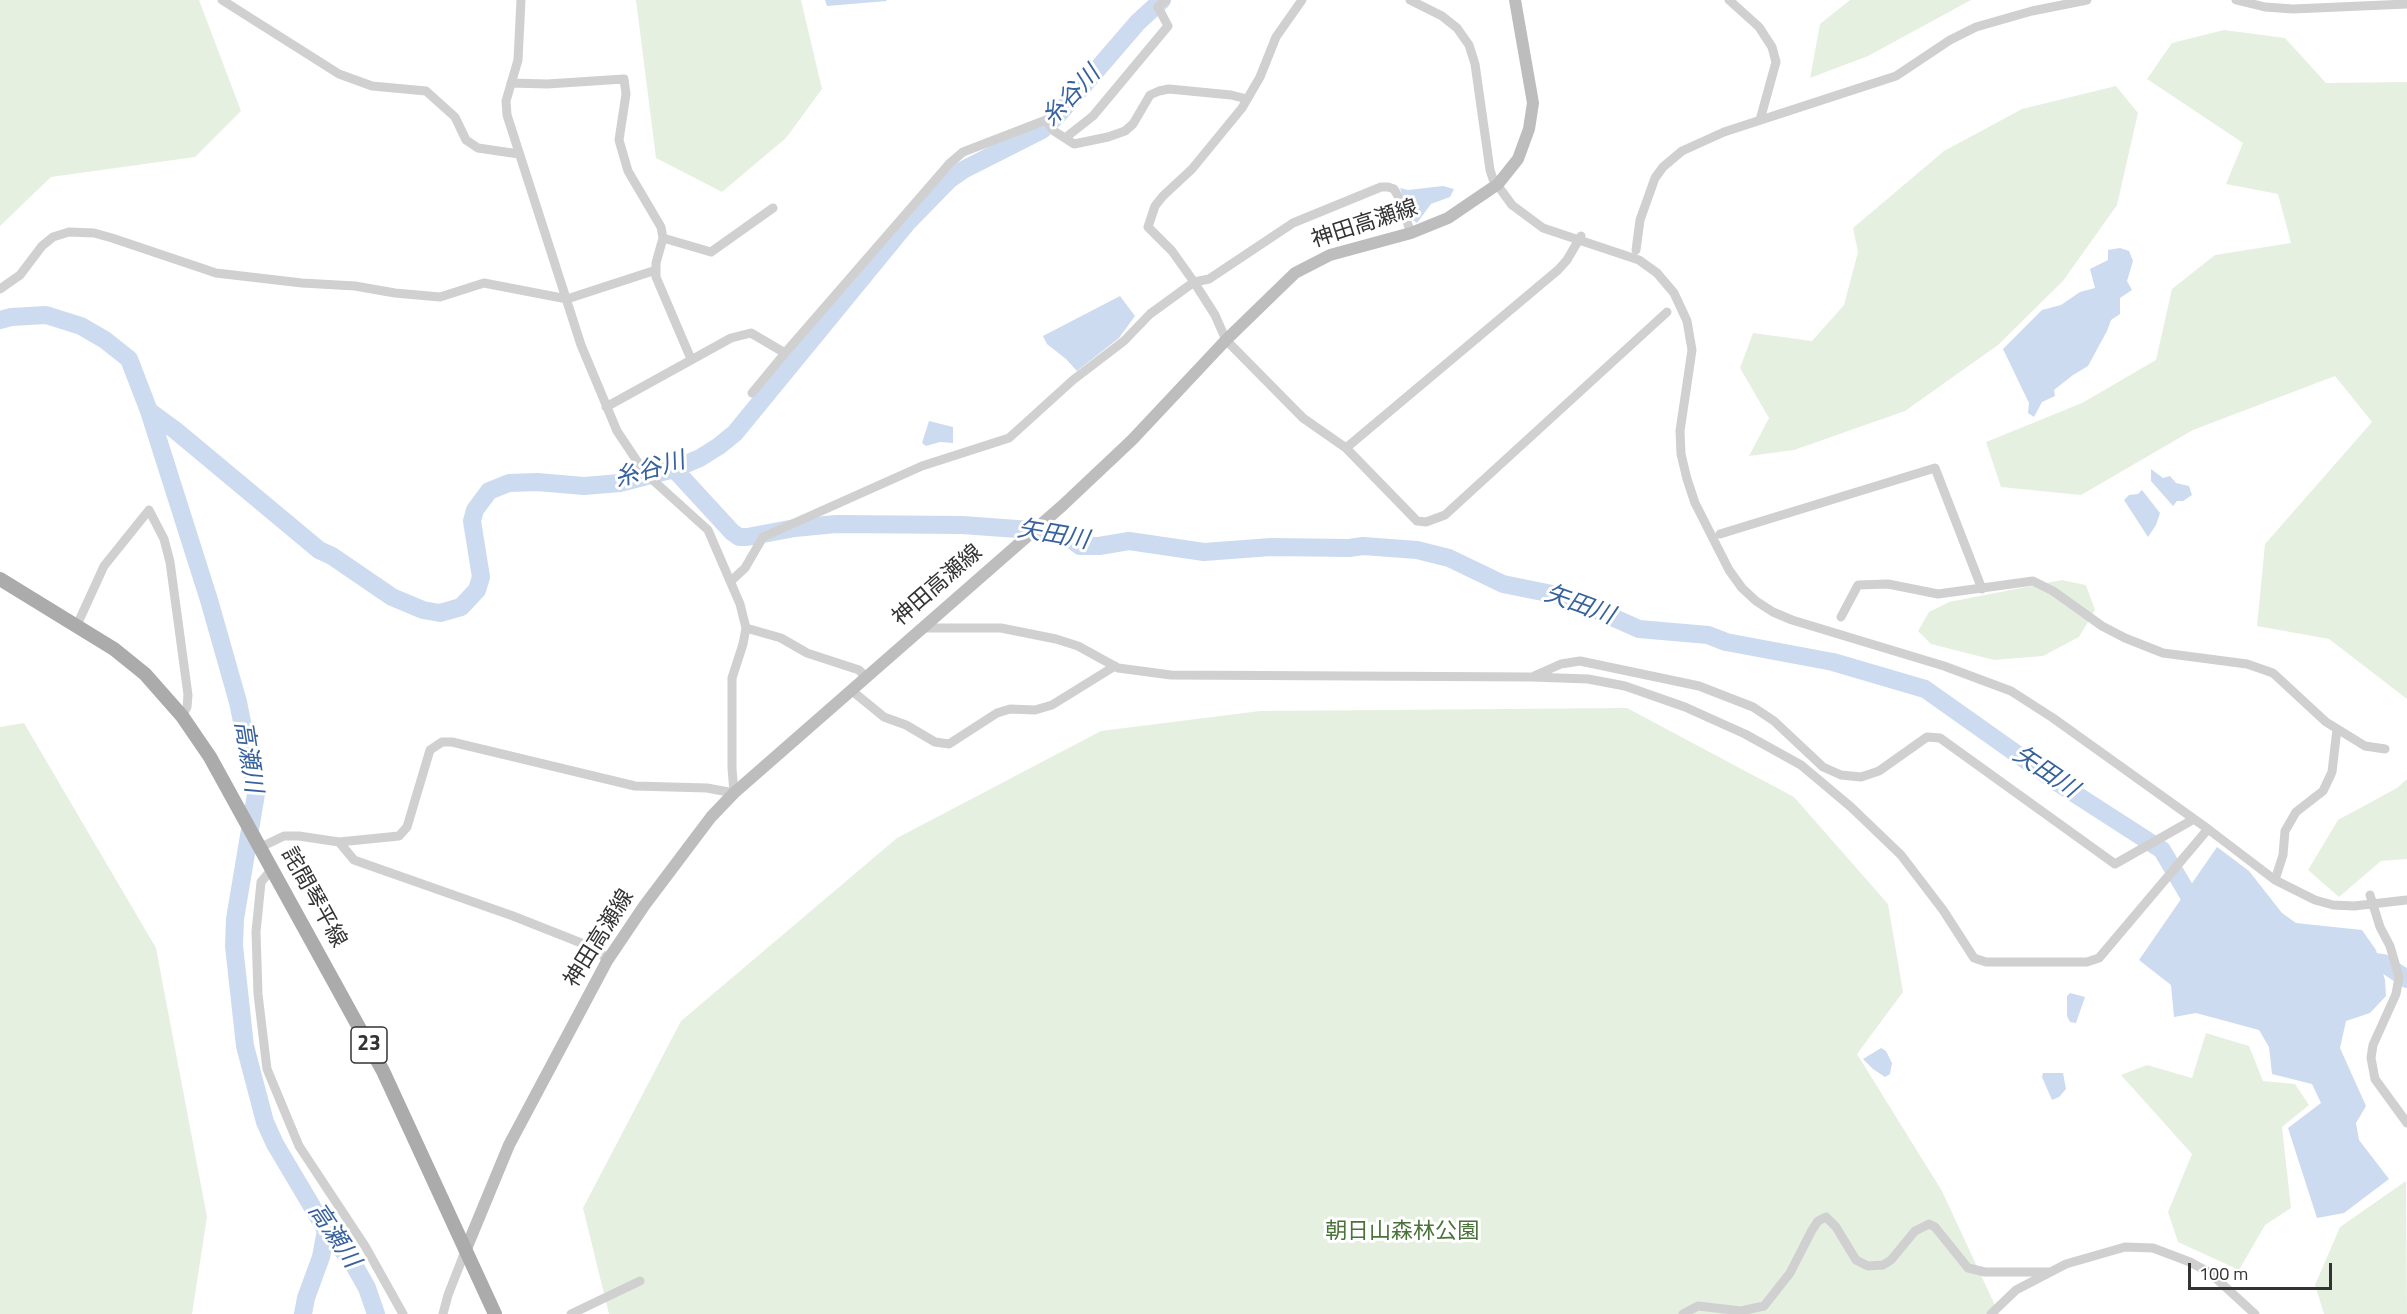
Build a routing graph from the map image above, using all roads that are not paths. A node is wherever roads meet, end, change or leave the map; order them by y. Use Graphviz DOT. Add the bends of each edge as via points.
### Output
graph roads {
  1 [pos="222,0"];
  2 [pos="520,0"];
  3 [pos="1166,0"];
  4 [pos="1302,0"];
  5 [pos="1410,0"];
  6 [pos="1515,0"];
  7 [pos="1729,0"];
  8 [pos="2087,0"];
  9 [pos="2236,0"];
  10 [pos="2407,4"];
  11 [pos="511,83"];
  12 [pos="1247,99"];
  13 [pos="1760,120"];
  14 [pos="1065,138"];
  15 [pos="519,154"];
  16 [pos="1498,184"];
  17 [pos="774,208"];
  18 [pos="1411,233"];
  19 [pos="663,238"];
  20 [pos="1579,238"];
  21 [pos="1636,250"];
  22 [pos="656,270"];
  23 [pos="1194,282"];
  24 [pos="0,289"];
  25 [pos="567,299"];
  26 [pos="1667,312"];
  27 [pos="1226,340"];
  28 [pos="784,353"];
  29 [pos="691,359"];
  30 [pos="752,393"];
  31 [pos="606,407"];
  32 [pos="1346,448"];
  33 [pos="1720,534"];
  34 [pos="0,579"];
  35 [pos="731,581"];
  36 [pos="1982,589"];
  37 [pos="1841,617"];
  38 [pos="77,625"];
  39 [pos="746,628"];
  40 [pos="921,628"];
  41 [pos="1115,666"];
  42 [pos="866,677"];
  43 [pos="1532,677"];
  44 [pos="851,690"];
  45 [pos="182,717"];
  46 [pos="2337,729"];
  47 [pos="2385,749"];
  48 [pos="734,793"];
  49 [pos="2194,819"];
  50 [pos="2208,829"];
  51 [pos="339,842"];
  52 [pos="261,847"];
  53 [pos="273,868"];
  54 [pos="2275,880"];
  55 [pos="2372,900"];
  56 [pos="2407,900"];
  57 [pos="607,960"];
  58 [pos="2407,1123"];
  59 [pos="465,1250"];
  60 [pos="2051,1272"];
  61 [pos="640,1281"];
  62 [pos="403,1314"];
  63 [pos="443,1314"];
  64 [pos="495,1314"];
  65 [pos="571,1314"];
  66 [pos="1683,1314"];
  67 [pos="1991,1314"];
  68 [pos="2255,1314"];
  1 -- 15 [label="street" via="339,74 372,86 426,91 455,117 466,140 478,148"];
  2 -- 11 [label="street" via="518,60"];
  3 -- 14 [label="street" via="1158,7 1168,26 1092,116"];
  4 -- 12 [label="street" via="1276,37"];
  5 -- 16 [label="street" via="1442,16 1469,45 1475,64 1486,156"];
  6 -- 16 [label="main road, 神田高瀬線" via="1533,103 1518,159"];
  7 -- 13 [label="street" via="1759,27 1776,62"];
  8 -- 13 [label="street" via="1976,27 1896,76"];
  9 -- 10 [label="street" via="2265,7 2304,9"];
  11 -- 15 [label="street" via="507,115"];
  11 -- 19 [label="street" via="624,79 626,94 619,140 628,171 661,227"];
  12 -- 14 [label="street" via="1158,91 1150,95 1133,124 1125,130 1074,144"];
  12 -- 23 [label="street" via="1203,156 1163,196 1150,217 1148,227 1172,251"];
  13 -- 21 [label="street" via="1682,151 1663,167 1646,199"];
  14 -- 28 [label="street" via="1046,120 963,152"];
  15 -- 25 [label="street"];
  16 -- 18 [label="main road, 神田高瀬線" via="1448,218"];
  16 -- 20 [label="street" via="1512,205 1529,219 1543,228"];
  17 -- 19 [label="street" via="711,252"];
  18 -- 23 [label="street" via="1394,189 1381,187 1293,223 1209,279"];
  18 -- 27 [label="main road, 神田高瀬線" via="1330,255 1295,273"];
  19 -- 22 [label="street"];
  20 -- 32 [label="street" via="1558,270"];
  20 -- 49 [label="street" via="1648,266 1667,283 1682,308 1692,350 1682,408 1681,454 1687,479 1729,570 1756,602 1792,620 1944,666 2011,691"];
  22 -- 25 [label="street"];
  22 -- 29 [label="street"];
  23 -- 27 [label="street"];
  23 -- 35 [label="street" via="1150,314 1124,341 1073,380 1009,438 922,466 763,537 745,568"];
  24 -- 25 [label="street" via="20,275 52,237 69,232 112,238 216,273 440,297 484,283"];
  25 -- 31 [label="street"];
  26 -- 32 [label="street" via="1444,515 1417,521"];
  27 -- 32 [label="street" via="1303,418"];
  27 -- 40 [label="main road, 神田高瀬線" via="1132,440"];
  28 -- 29 [label="street" via="751,333 731,338"];
  28 -- 30 [label="street"];
  29 -- 31 [label="street"];
  31 -- 35 [label="street" via="641,468 708,530"];
  33 -- 36 [label="street" via="1935,468"];
  34 -- 38 [label="main road, 詫間琴平線 / 23"];
  35 -- 39 [label="street"];
  36 -- 37 [label="street" via="1938,594 1888,584 1858,585"];
  36 -- 46 [label="street" via="2033,581 2102,626 2163,653 2247,664 2273,673"];
  38 -- 45 [label="main road, 詫間琴平線 / 23" via="145,674"];
  38 -- 45 [label="street" via="104,566 149,510 164,539 170,562 188,695"];
  39 -- 42 [label="street" via="782,638 807,653 859,670"];
  39 -- 48 [label="street" via="732,684"];
  40 -- 41 [label="street" via="1001,628 1078,646"];
  40 -- 42 [label="main road, 神田高瀬線"];
  41 -- 43 [label="street" via="1171,675"];
  41 -- 44 [label="street" via="1052,705 997,713 949,744 935,742 884,717"];
  42 -- 44 [label="main road, 神田高瀬線"];
  43 -- 49 [label="street" via="1561,664 1580,661 1699,686 1752,707 1774,721 1823,767 1841,775 1861,777 1879,771 1927,737 1940,738 2115,864"];
  43 -- 50 [label="street" via="1588,679 1625,686 1685,707 1764,743 1801,765 1901,855 1974,958 1986,962 2087,962 2099,958"];
  44 -- 48 [label="main road, 神田高瀬線"];
  45 -- 52 [label="main road, 詫間琴平線 / 23" via="210,757"];
  46 -- 47 [label="street" via="2365,746"];
  46 -- 54 [label="street" via="2332,772 2323,791 2296,812 2286,831"];
  48 -- 51 [label="street" via="707,788 635,786 442,742 430,750 404,833 393,838"];
  48 -- 57 [label="main road, 神田高瀬線" via="711,817"];
  49 -- 50 [label="street"];
  50 -- 54 [label="street"];
  51 -- 52 [label="street" via="284,836"];
  51 -- 57 [label="street" via="354,860 513,916 599,950"];
  52 -- 53 [label="main road, 詫間琴平線 / 23"];
  53 -- 59 [label="main road, 詫間琴平線 / 23" via="383,1071"];
  53 -- 62 [label="street" via="261,882 256,933 267,1069 299,1146"];
  54 -- 55 [label="street" via="2333,905"];
  55 -- 56 [label="street"];
  55 -- 58 [label="street" via="2398,976 2396,994 2373,1045 2373,1069 2383,1093"];
  57 -- 59 [label="main road, 神田高瀬線" via="509,1145"];
  59 -- 63 [label="street"];
  59 -- 64 [label="main road, 詫間琴平線 / 23"];
  60 -- 66 [label="street" via="1985,1272 1968,1268 1929,1224 1915,1231 1891,1260 1868,1266 1856,1260 1826,1217 1818,1221 1790,1273 1764,1306 1741,1311 1698,1306"];
  60 -- 67 [label="street" via="2016,1290"];
  60 -- 68 [label="street" via="2106,1251 2153,1248 2210,1273"];
  61 -- 65 [label="street"];
}
